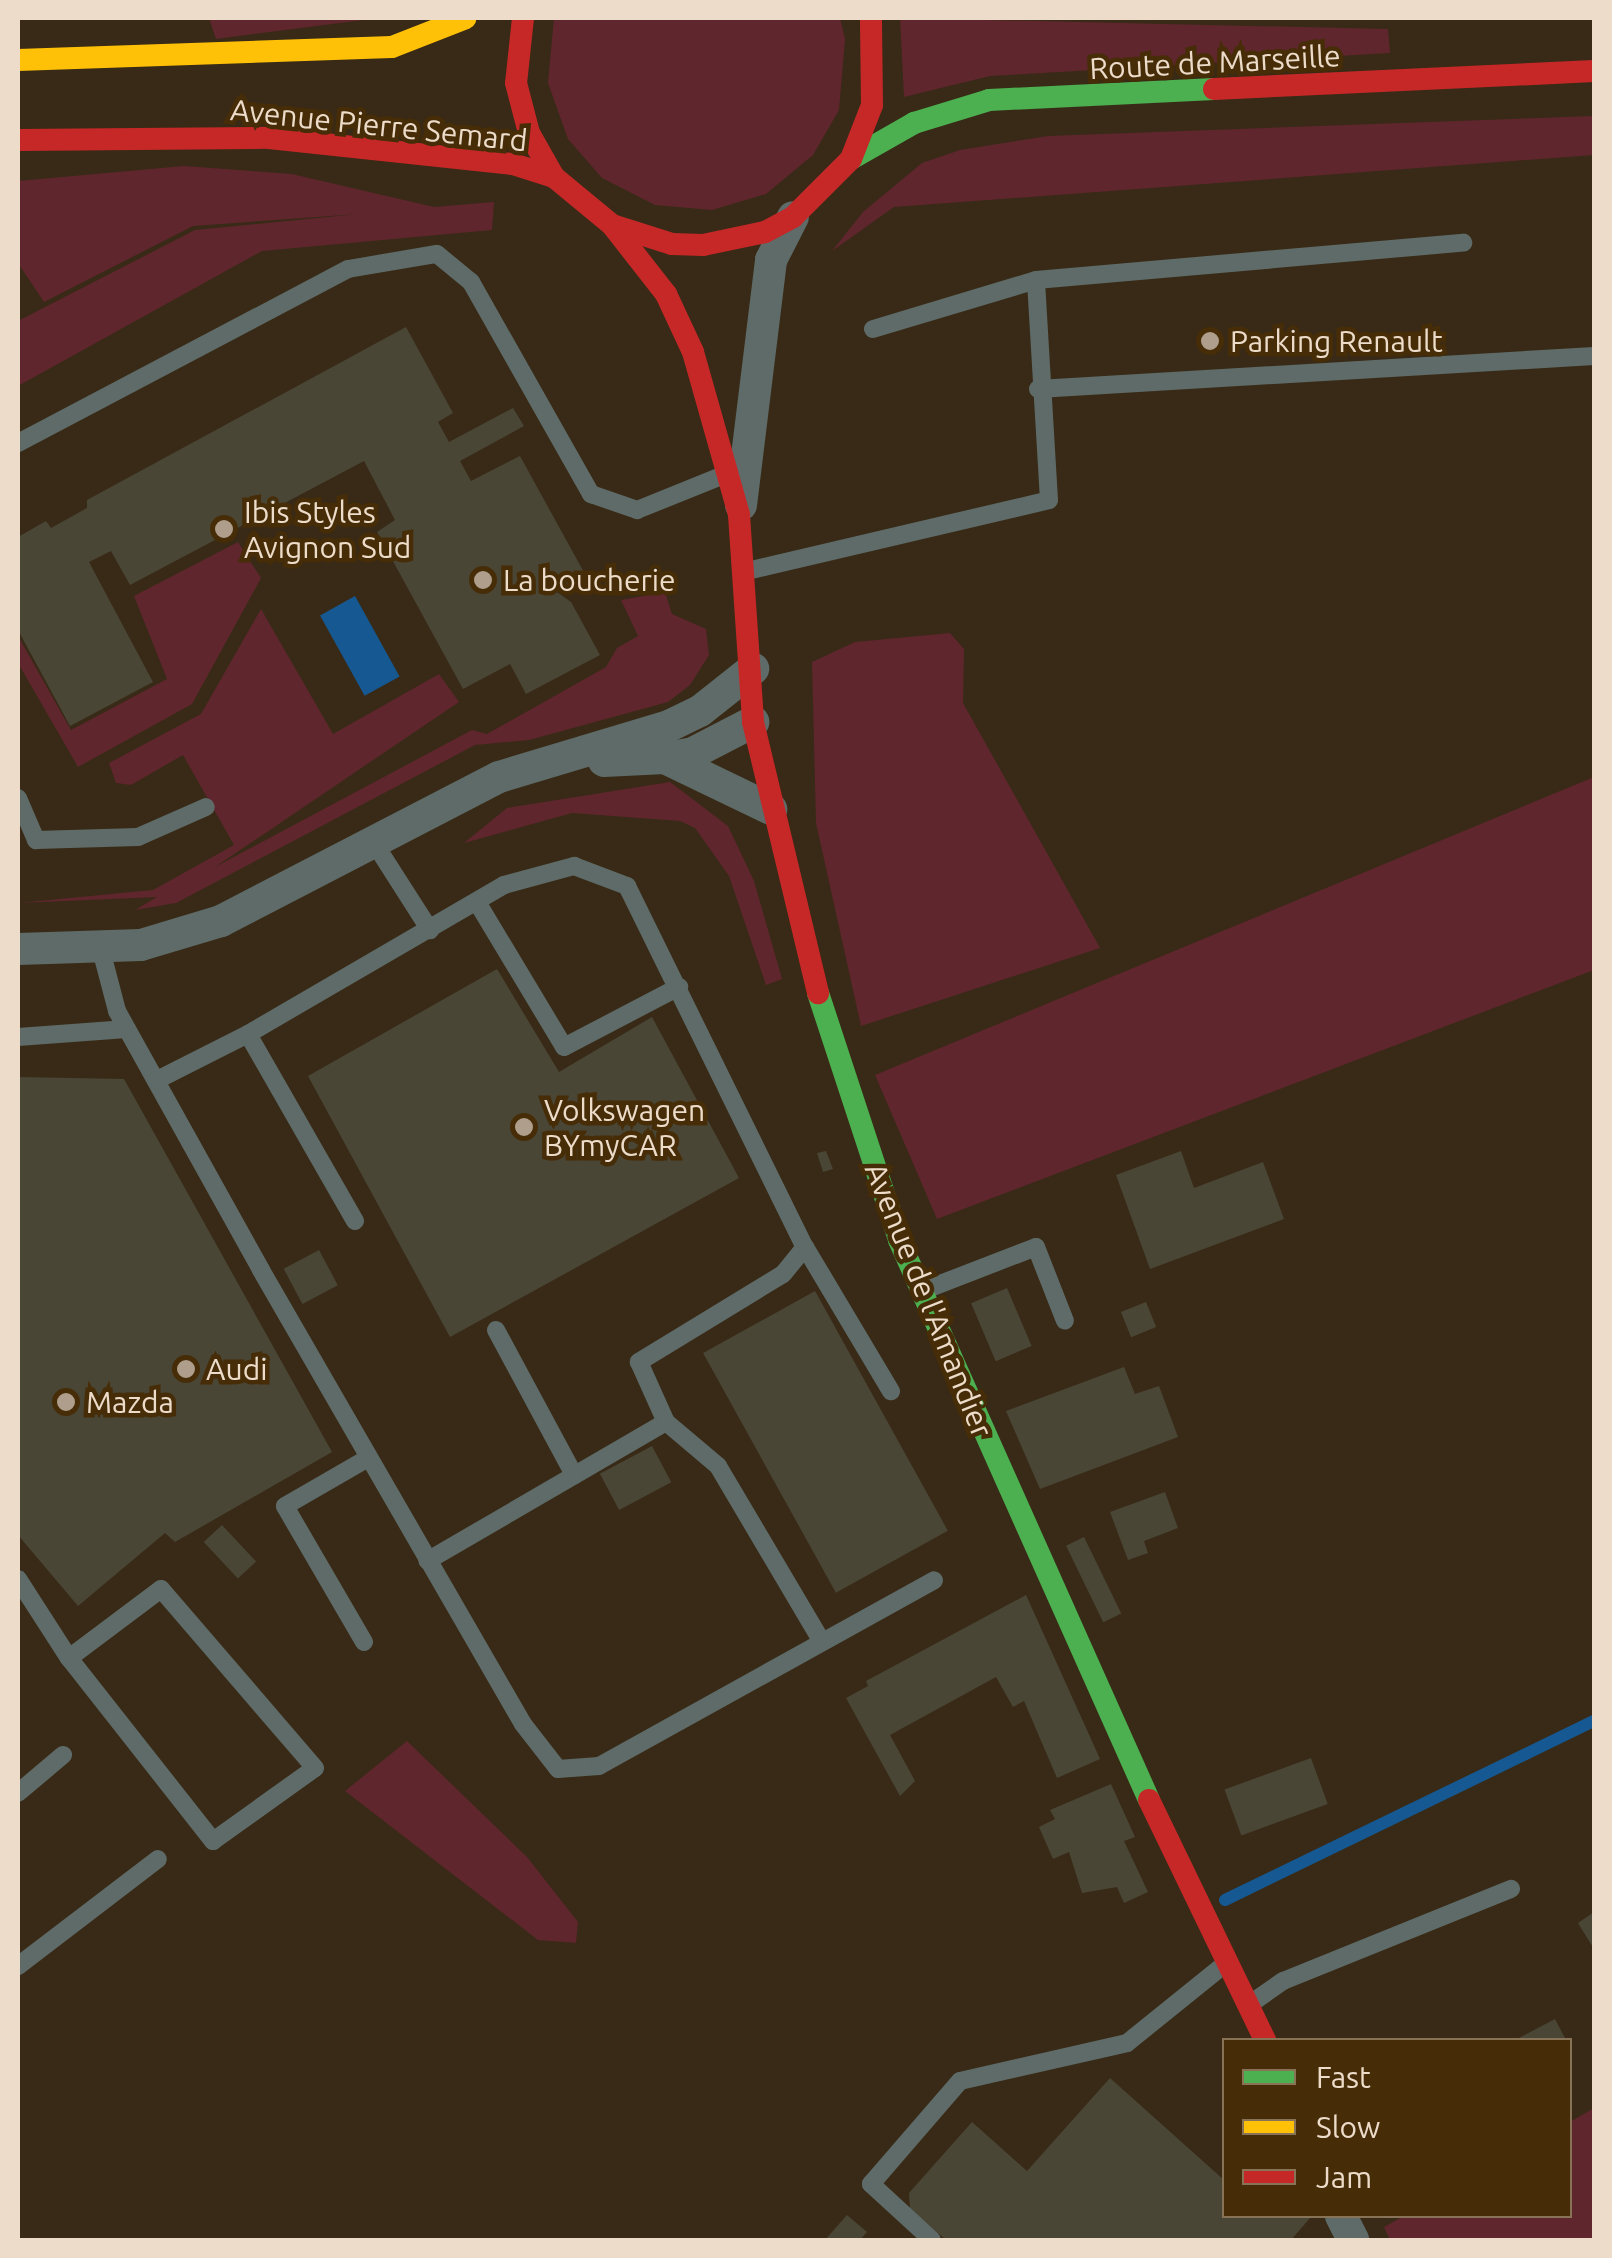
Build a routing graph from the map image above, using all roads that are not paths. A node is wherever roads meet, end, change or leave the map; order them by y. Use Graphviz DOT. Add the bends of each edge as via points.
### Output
graph roads {
  1 [pos="466,18"];
  2 [pos="524,18"];
  3 [pos="871,18"];
  4 [pos="18,60"];
  5 [pos="1594,70"];
  6 [pos="92,139"];
  7 [pos="18,140"];
  8 [pos="18,153"];
  9 [pos="851,159"];
  10 [pos="554,177"];
  11 [pos="793,217"];
  12 [pos="612,225"];
  13 [pos="1463,243"];
  14 [pos="1036,280"];
  15 [pos="873,328"];
  16 [pos="1594,356"];
  17 [pos="1038,390"];
  18 [pos="18,443"];
  19 [pos="726,474"];
  20 [pos="739,515"];
  21 [pos="744,571"];
  22 [pos="752,669"];
  23 [pos="752,722"];
  24 [pos="666,758"];
  25 [pos="545,767"];
  26 [pos="18,798"];
  27 [pos="206,807"];
  28 [pos="770,809"];
  29 [pos="373,840"];
  30 [pos="478,902"];
  31 [pos="430,930"];
  32 [pos="100,946"];
  33 [pos="18,949"];
  34 [pos="680,986"];
  35 [pos="127,1029"];
  36 [pos="248,1034"];
  37 [pos="18,1037"];
  38 [pos="156,1080"];
  39 [pos="355,1221"];
  40 [pos="806,1247"];
  41 [pos="921,1291"];
  42 [pos="1066,1321"];
  43 [pos="496,1330"];
  44 [pos="892,1390"];
  45 [pos="666,1422"];
  46 [pos="368,1458"];
  47 [pos="574,1476"];
  48 [pos="427,1561"];
  49 [pos="18,1579"];
  50 [pos="934,1580"];
  51 [pos="364,1642"];
  52 [pos="822,1642"];
  53 [pos="69,1658"];
  54 [pos="63,1755"];
  55 [pos="18,1794"];
  56 [pos="158,1859"];
  57 [pos="1511,1889"];
  58 [pos="1230,1960"];
  59 [pos="18,1966"];
  60 [pos="1249,2004"];
  61 [pos="1264,2038"];
  62 [pos="932,2240"];
  1 -- 4 [label="main road, Avenue Pierre Semard" via="392,47"];
  2 -- 10 [label="main road" via="516,83 529,133"];
  3 -- 9 [label="main road" via="872,105"];
  5 -- 9 [label="main road, Route de Marseille" via="989,100 914,123"];
  6 -- 7 [label="main road, Avenue Pierre Semard"];
  6 -- 8 [label="street"];
  6 -- 10 [label="main road, Avenue Pierre Semard" via="269,138 513,164"];
  9 -- 11 [label="main road"];
  10 -- 12 [label="main road"];
  11 -- 12 [label="main road" via="765,232 703,245 641,237"];
  11 -- 20 [label="street, Avenue de l'Amandier" via="771,260"];
  12 -- 19 [label="main road, Avenue de l'Amandier" via="650,270 693,352"];
  13 -- 14 [label="lane"];
  14 -- 15 [label="lane"];
  14 -- 17 [label="lane"];
  16 -- 17 [label="lane"];
  17 -- 21 [label="lane" via="1049,500"];
  18 -- 19 [label="lane" via="348,269 437,254 472,282 591,494 637,510"];
  19 -- 20 [label="main road, Avenue de l'Amandier"];
  20 -- 21 [label="main road, Avenue de l'Amandier"];
  21 -- 22 [label="main road, Avenue de l'Amandier"];
  22 -- 23 [label="main road, Avenue de l'Amandier"];
  22 -- 25 [label="street" via="700,711 669,726"];
  23 -- 24 [label="street"];
  23 -- 28 [label="main road, Avenue de l'Amandier"];
  24 -- 25 [label="street"];
  24 -- 28 [label="street"];
  25 -- 29 [label="street" via="500,777"];
  26 -- 27 [label="lane" via="36,840 138,837"];
  28 -- 41 [label="main road, Avenue de l'Amandier" via="824,1018"];
  29 -- 31 [label="lane"];
  29 -- 32 [label="street" via="221,921 141,945"];
  30 -- 31 [label="lane"];
  30 -- 34 [label="lane" via="504,885 574,866 626,886"];
  30 -- 34 [label="lane" via="564,1047"];
  31 -- 36 [label="lane"];
  32 -- 33 [label="street"];
  32 -- 35 [label="lane"];
  34 -- 40 [label="lane"];
  35 -- 37 [label="lane"];
  35 -- 38 [label="lane"];
  36 -- 38 [label="lane"];
  36 -- 39 [label="lane"];
  38 -- 46 [label="lane"];
  40 -- 44 [label="lane"];
  40 -- 45 [label="lane" via="783,1274 639,1362"];
  41 -- 42 [label="lane" via="1036,1248"];
  41 -- 58 [label="main road, Avenue de l'Amandier" via="1074,1642"];
  43 -- 47 [label="lane"];
  45 -- 47 [label="lane"];
  45 -- 52 [label="lane" via="718,1466"];
  46 -- 48 [label="lane"];
  46 -- 51 [label="lane" via="285,1506"];
  47 -- 48 [label="lane"];
  48 -- 52 [label="lane" via="523,1724 558,1769 599,1766"];
  49 -- 53 [label="lane"];
  50 -- 52 [label="lane"];
  53 -- 53 [label="lane" via="213,1841 315,1768 160,1589"];
  54 -- 55 [label="lane"];
  56 -- 59 [label="lane"];
  57 -- 60 [label="lane" via="1282,1981"];
  58 -- 60 [label="main road, Avenue de l'Amandier"];
  58 -- 62 [label="lane" via="1127,2043 960,2081 872,2184"];
  60 -- 61 [label="main road, Avenue de l'Amandier"];
}
